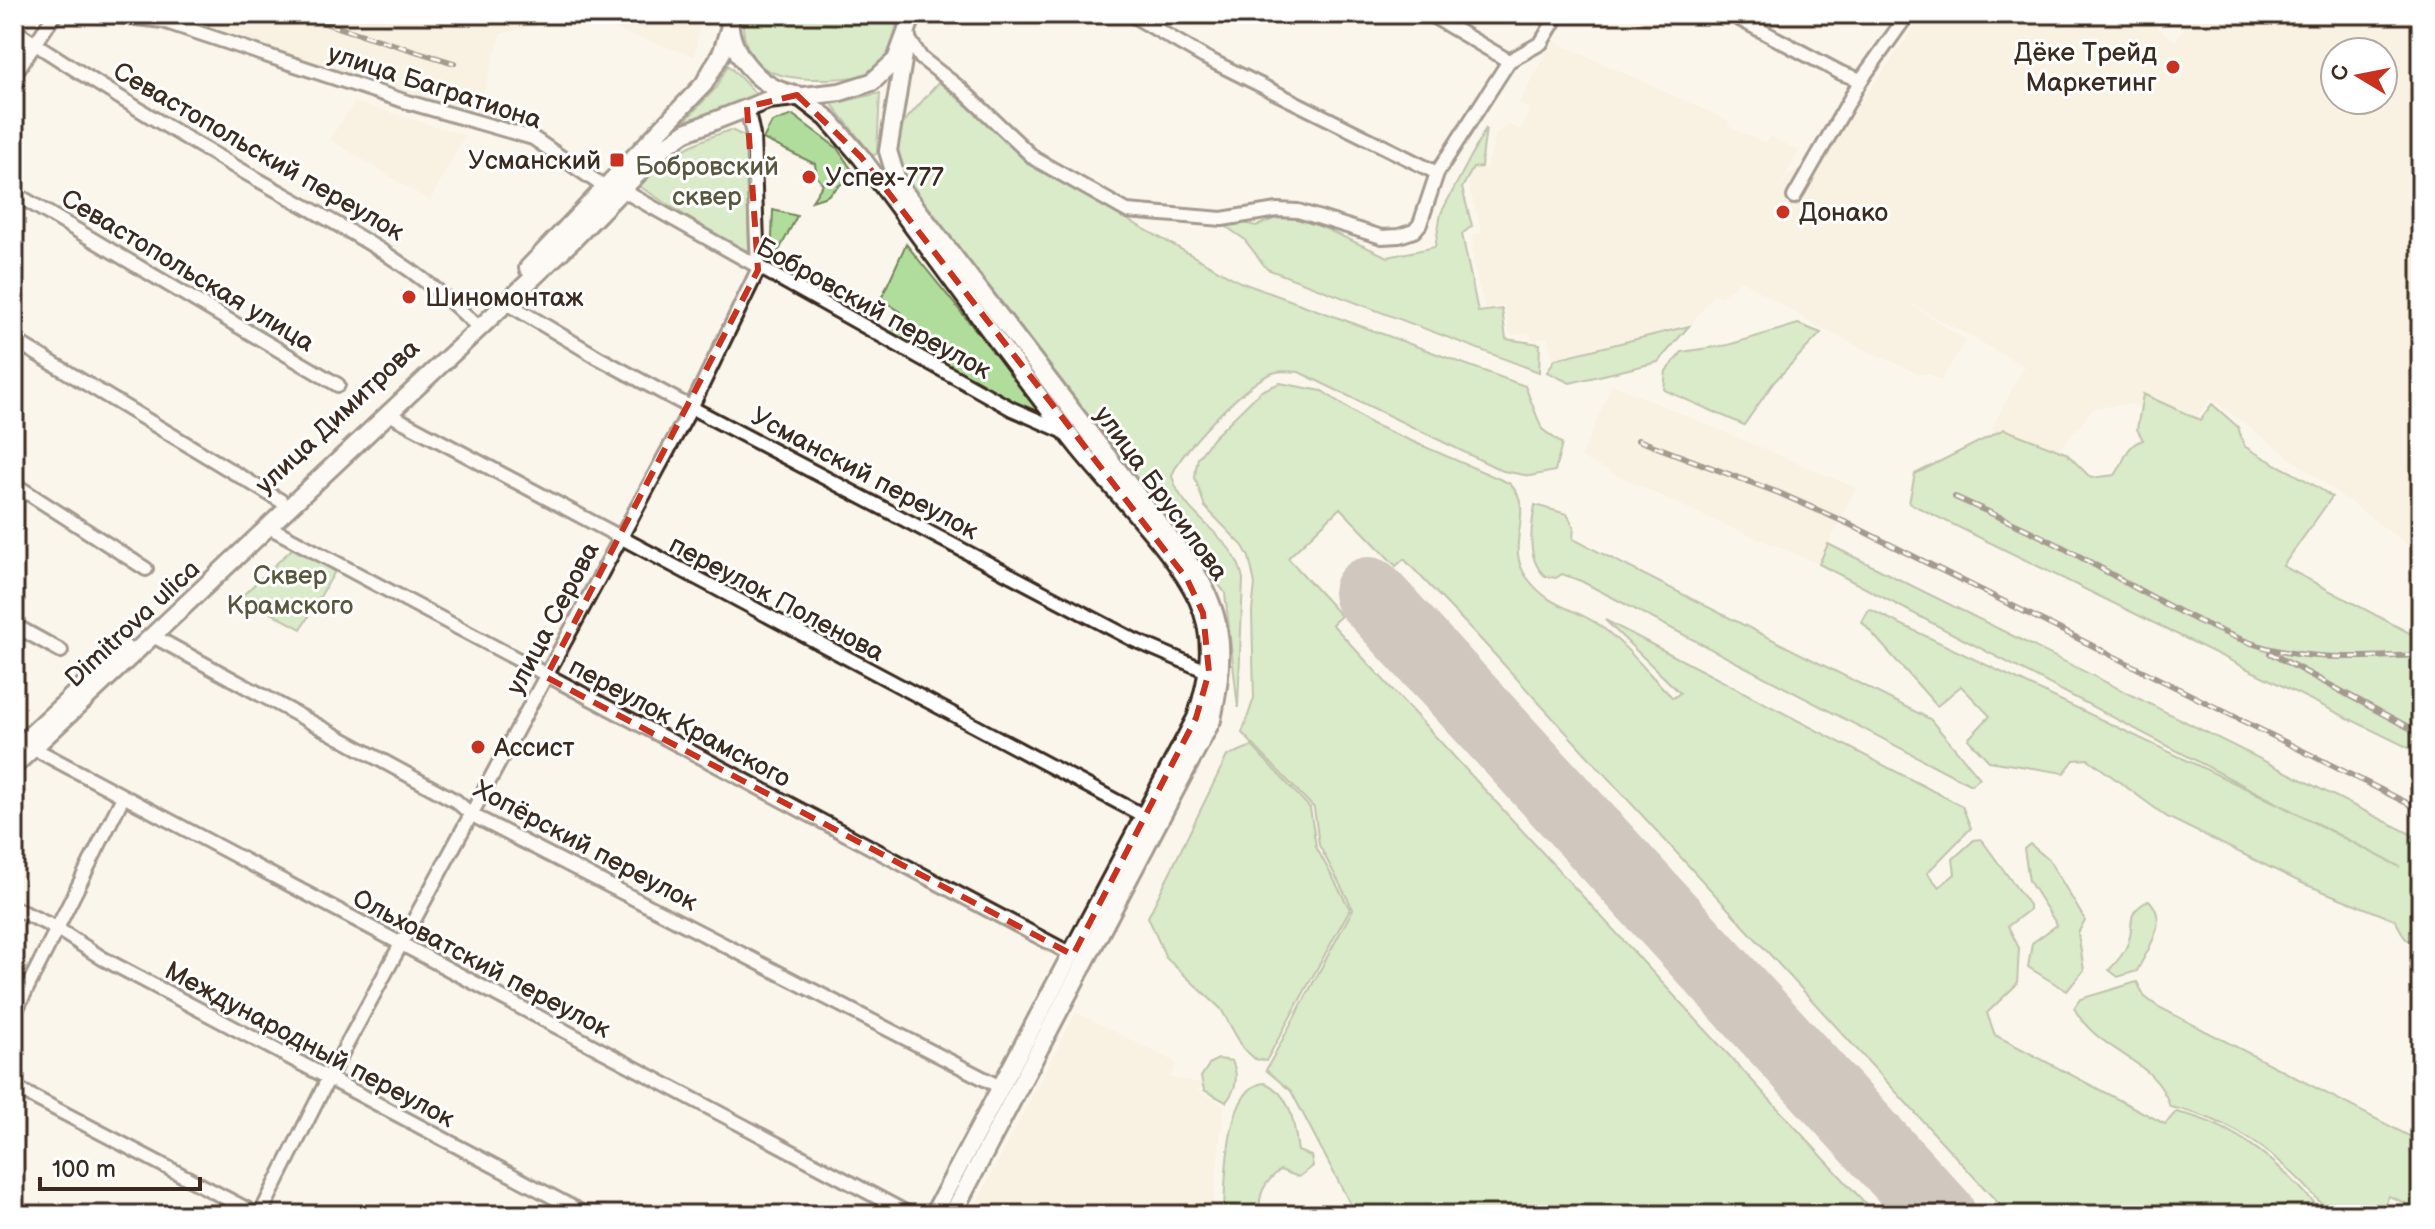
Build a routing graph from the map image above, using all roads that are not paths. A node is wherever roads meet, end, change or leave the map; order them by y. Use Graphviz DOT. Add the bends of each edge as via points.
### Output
graph roads {
  1 [pos="55,14"];
  2 [pos="101,14"];
  3 [pos="913,14"];
  4 [pos="1130,14"];
  5 [pos="1429,14"];
  6 [pos="1554,14"];
  7 [pos="1730,14"];
  8 [pos="1908,14"];
  9 [pos="730,19"];
  10 [pos="14,30"];
  11 [pos="907,36"];
  12 [pos="35,43"];
  13 [pos="1509,61"];
  14 [pos="14,75"];
  15 [pos="1861,80"];
  16 [pos="795,95"];
  17 [pos="747,107"];
  18 [pos="1437,173"];
  19 [pos="613,189"];
  20 [pos="14,193"];
  21 [pos="1794,197"];
  22 [pos="758,270"];
  23 [pos="507,303"];
  24 [pos="473,322"];
  25 [pos="14,340"];
  26 [pos="338,385"];
  27 [pos="692,406"];
  28 [pos="389,414"];
  29 [pos="1069,434"];
  30 [pos="14,484"];
  31 [pos="281,501"];
  32 [pos="269,527"];
  33 [pos="618,539"];
  34 [pos="146,569"];
  35 [pos="14,625"];
  36 [pos="153,636"];
  37 [pos="61,651"];
  38 [pos="1209,672"];
  39 [pos="546,677"];
  40 [pos="33,748"];
  41 [pos="14,750"];
  42 [pos="14,766"];
  43 [pos="123,797"];
  44 [pos="472,815"];
  45 [pos="1146,817"];
  46 [pos="14,908"];
  47 [pos="56,928"];
  48 [pos="403,946"];
  49 [pos="1073,955"];
  50 [pos="14,1014"];
  51 [pos="328,1079"];
  52 [pos="14,1087"];
  53 [pos="1002,1088"];
  54 [pos="259,1215"];
  55 [pos="587,1215"];
  56 [pos="911,1215"];
  57 [pos="933,1215"];
  58 [pos="952,1215"];
  1 -- 12 [label="street"];
  2 -- 19 [label="street, улица Багратиона" via="163,21 533,138"];
  3 -- 11 [label="main road, улица Димитрова"];
  4 -- 18 [label="street" via="1204,57"];
  5 -- 13 [label="street"];
  6 -- 13 [label="street" via="1541,43"];
  7 -- 15 [label="street"];
  8 -- 15 [label="street"];
  9 -- 16 [label="main road, улица Димитрова" via="753,73 772,88"];
  9 -- 19 [label="main road, улица Димитрова" via="722,52 704,84"];
  10 -- 12 [label="street, Севастопольский переулок"];
  11 -- 16 [label="main road, улица Димитрова" via="890,67 868,84"];
  11 -- 18 [label="street" via="921,58 1035,159 1127,211 1222,219 1298,211 1382,237 1399,236 1420,224"];
  11 -- 58 [label="main road, улица Брусилова" via="888,151 898,184 1193,568 1213,604 1221,641 1212,720"];
  12 -- 14 [label="street"];
  12 -- 24 [label="street, Севастопольский переулок" via="217,157 397,258"];
  13 -- 18 [label="street"];
  15 -- 21 [label="street"];
  16 -- 17 [label="main road, улица Димитрова"];
  16 -- 29 [label="main road, улица Брусилова" via="827,118 852,146"];
  17 -- 19 [label="main road, улица Димитрова" via="686,132"];
  17 -- 22 [label="street, улица Серова" via="753,135"];
  19 -- 22 [label="street, Бобровский переулок"];
  19 -- 23 [label="main road, Dimitrova ulica"];
  19 -- 24 [label="main road, улица Димитрова"];
  20 -- 26 [label="street, Севастопольская улица"];
  22 -- 27 [label="street, улица Серова"];
  22 -- 29 [label="street, Бобровский переулок" via="1012,409"];
  23 -- 27 [label="street, Усманский переулок"];
  23 -- 28 [label="main road, Dimitrova ulica"];
  24 -- 31 [label="main road, улица Димитрова"];
  25 -- 31 [label="street"];
  27 -- 33 [label="street, улица Серова"];
  27 -- 38 [label="street, Усманский переулок" via="1134,640"];
  28 -- 32 [label="main road, Dimitrova ulica"];
  28 -- 33 [label="street, переулок Поленова"];
  29 -- 38 [label="main road, улица Брусилова" via="1187,579 1203,613"];
  30 -- 34 [label="street"];
  31 -- 41 [label="main road, улица Димитрова"];
  32 -- 36 [label="main road, Dimitrova ulica"];
  32 -- 39 [label="street, переулок Крамского"];
  33 -- 39 [label="street, улица Серова"];
  33 -- 45 [label="street, переулок Поленова"];
  35 -- 37 [label="street"];
  36 -- 40 [label="main road, Dimitrova ulica"];
  36 -- 44 [label="street, Хопёрский переулок" via="456,801"];
  38 -- 45 [label="main road, улица Брусилова" via="1196,718"];
  39 -- 44 [label="street, улица Серова"];
  39 -- 49 [label="street, переулок Крамского"];
  40 -- 42 [label="main road, Dimitrova ulica"];
  40 -- 43 [label="street, Ольховатский переулок"];
  43 -- 47 [label="street"];
  43 -- 48 [label="street, Ольховатский переулок"];
  44 -- 48 [label="street, улица Серова"];
  44 -- 53 [label="street, Хопёрский переулок"];
  45 -- 49 [label="main road, улица Брусилова"];
  46 -- 47 [label="street, Международный переулок"];
  47 -- 50 [label="street"];
  47 -- 51 [label="street, Международный переулок"];
  48 -- 51 [label="street, улица Серова"];
  48 -- 56 [label="street, Ольховатский переулок"];
  49 -- 53 [label="main road, улица Брусилова"];
  51 -- 54 [label="street, улица Серова"];
  51 -- 55 [label="street, Международный переулок"];
  52 -- 54 [label="street"];
  53 -- 57 [label="main road, улица Брусилова"];
}
